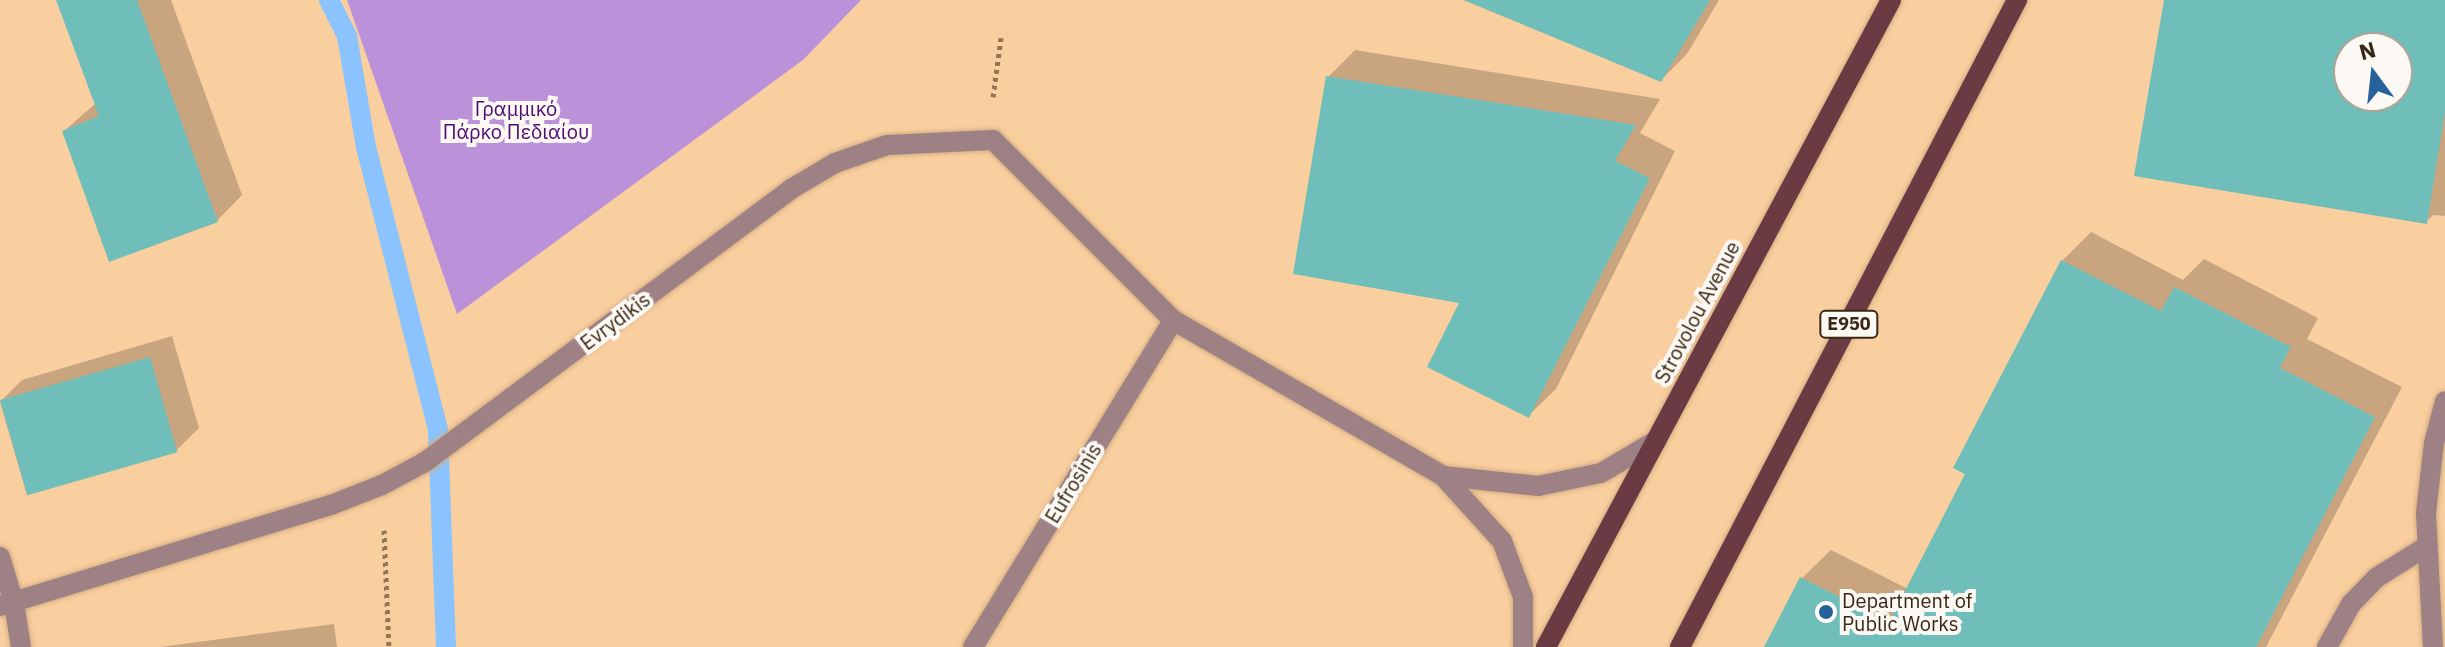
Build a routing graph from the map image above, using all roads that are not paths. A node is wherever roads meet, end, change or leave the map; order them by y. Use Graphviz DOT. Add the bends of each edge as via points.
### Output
graph roads {
  1 [pos="1891,0"];
  2 [pos="2017,0"];
  3 [pos="1173,320"];
  4 [pos="2445,401"];
  5 [pos="1657,440"];
  6 [pos="1443,476"];
  7 [pos="2427,546"];
  8 [pos="0,557"];
  9 [pos="7,605"];
  10 [pos="21,647"];
  11 [pos="973,647"];
  12 [pos="1523,647"];
  13 [pos="1546,647"];
  14 [pos="1680,647"];
  15 [pos="2327,647"];
  16 [pos="2433,647"];
  1 -- 5 [label="main road, Strovolou Avenue"];
  2 -- 14 [label="main road, E950"];
  3 -- 6 [label="street"];
  3 -- 9 [label="street, Evrydikis" via="993,140 887,145 835,163 791,189 425,462 382,485"];
  3 -- 11 [label="street, Eufrosinis"];
  4 -- 7 [label="street" via="2434,443"];
  5 -- 6 [label="street" via="1601,473 1538,486"];
  5 -- 13 [label="main road, Strovolou Avenue"];
  6 -- 12 [label="street" via="1502,541 1523,597"];
  7 -- 15 [label="street" via="2376,578 2351,604"];
  7 -- 16 [label="street"];
  8 -- 9 [label="street"];
  9 -- 10 [label="street"];
}
